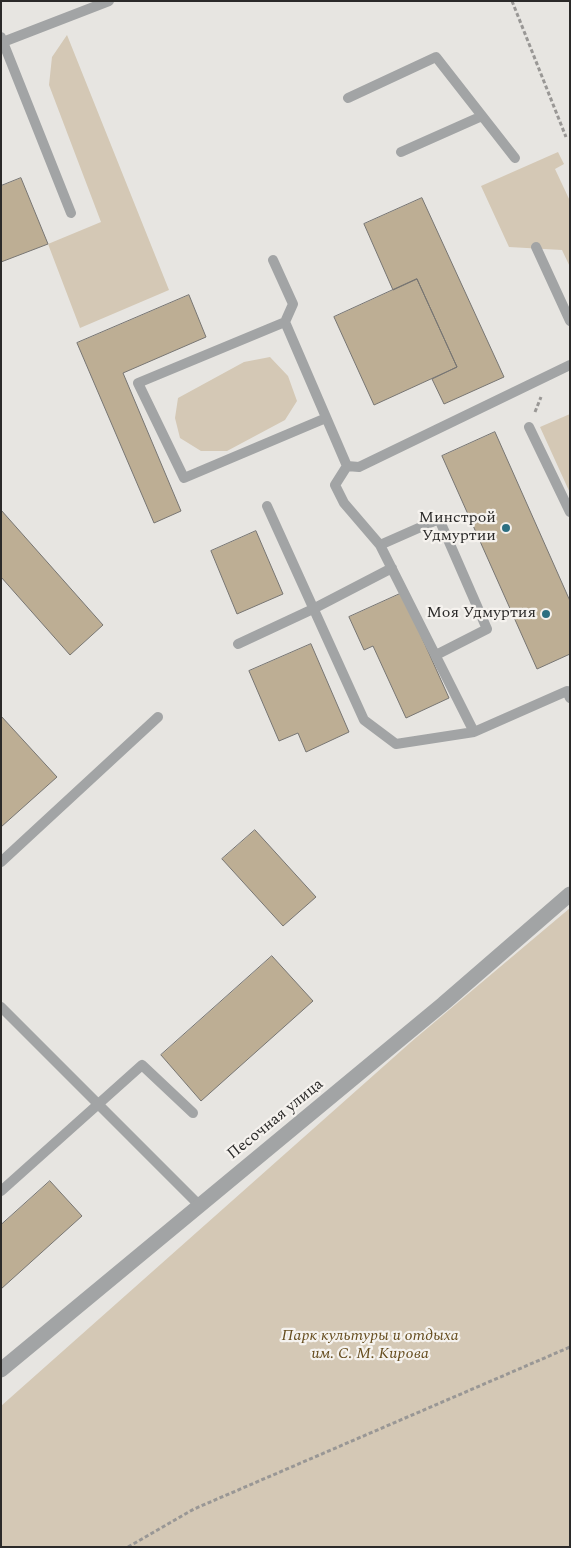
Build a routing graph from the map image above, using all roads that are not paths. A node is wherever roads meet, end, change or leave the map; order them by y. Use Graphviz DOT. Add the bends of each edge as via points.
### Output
graph roads {
  1 [pos="108,1"];
  2 [pos="2,39"];
  3 [pos="348,98"];
  4 [pos="482,116"];
  5 [pos="401,152"];
  6 [pos="515,158"];
  7 [pos="71,213"];
  8 [pos="536,247"];
  9 [pos="273,260"];
  10 [pos="570,321"];
  11 [pos="286,322"];
  12 [pos="570,365"];
  13 [pos="326,418"];
  14 [pos="529,427"];
  15 [pos="348,466"];
  16 [pos="267,506"];
  17 [pos="570,512"];
  18 [pos="380,545"];
  19 [pos="392,568"];
  20 [pos="313,608"];
  21 [pos="238,644"];
  22 [pos="436,655"];
  23 [pos="570,698"];
  24 [pos="158,718"];
  25 [pos="474,732"];
  26 [pos="1,862"];
  27 [pos="570,894"];
  28 [pos="1,1007"];
  29 [pos="99,1104"];
  30 [pos="193,1113"];
  31 [pos="1,1191"];
  32 [pos="200,1205"];
  33 [pos="1,1370"];
  1 -- 2 [label="lane"];
  2 -- 7 [label="lane"];
  3 -- 4 [label="lane" via="436,57"];
  4 -- 5 [label="lane"];
  4 -- 6 [label="lane"];
  8 -- 10 [label="lane"];
  9 -- 11 [label="lane" via="293,304"];
  11 -- 13 [label="lane"];
  11 -- 13 [label="lane" via="138,384 184,478"];
  12 -- 15 [label="lane" via="359,467"];
  13 -- 15 [label="lane"];
  14 -- 17 [label="lane"];
  15 -- 18 [label="lane" via="335,485 344,503"];
  16 -- 20 [label="lane"];
  18 -- 19 [label="lane"];
  18 -- 22 [label="lane" via="439,519 487,629"];
  19 -- 20 [label="lane"];
  19 -- 22 [label="lane"];
  20 -- 21 [label="lane"];
  20 -- 25 [label="lane" via="364,720 396,744"];
  22 -- 25 [label="lane"];
  23 -- 25 [label="lane" via="567,691"];
  24 -- 26 [label="lane"];
  27 -- 32 [label="street, Песочная улица"];
  28 -- 29 [label="lane"];
  29 -- 30 [label="lane" via="142,1065"];
  29 -- 31 [label="lane"];
  29 -- 32 [label="lane"];
  32 -- 33 [label="street, Песочная улица"];
}
